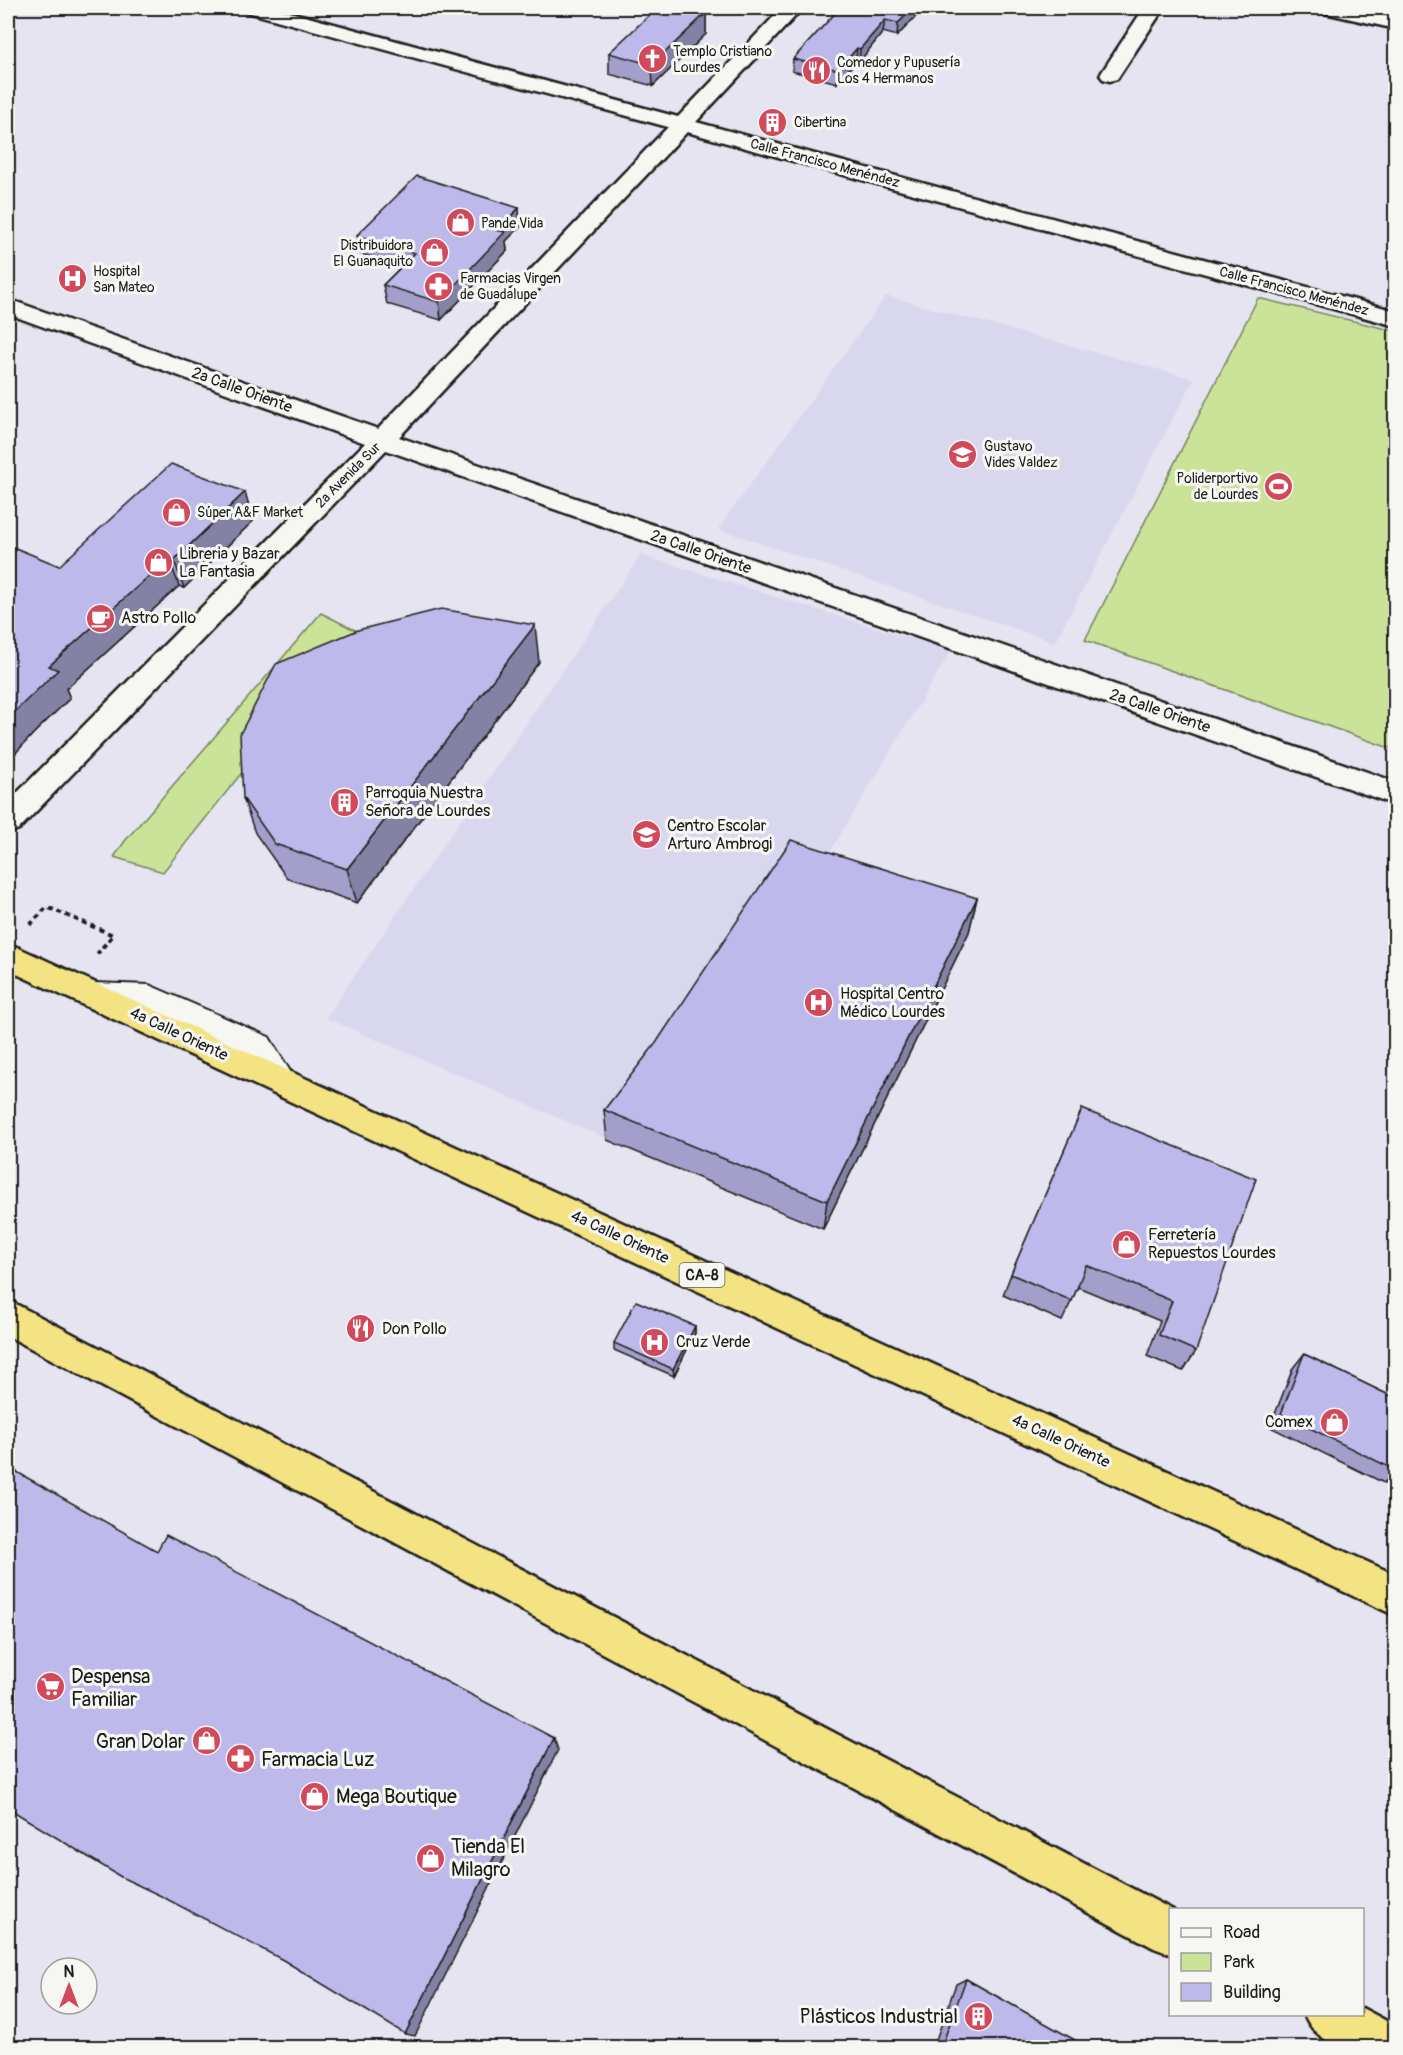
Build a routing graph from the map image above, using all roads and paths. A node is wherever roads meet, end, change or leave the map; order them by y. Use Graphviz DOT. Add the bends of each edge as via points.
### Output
graph roads {
  1 [pos="254,8"];
  2 [pos="793,8"];
  3 [pos="1154,8"];
  4 [pos="1327,8"];
  5 [pos="1395,22"];
  6 [pos="1110,75"];
  7 [pos="685,124"];
  8 [pos="8,306"];
  9 [pos="1395,319"];
  10 [pos="382,441"];
  11 [pos="1395,794"];
  12 [pos="8,821"];
  13 [pos="43,912"];
  14 [pos="113,934"];
  15 [pos="8,956"];
  16 [pos="8,1317"];
  17 [pos="1395,1596"];
  18 [pos="1169,1931"];
  19 [pos="1331,2016"];
  20 [pos="1389,2048"];
  1 -- 7 [label="street, Calle Francisco Menéndez"];
  2 -- 7 [label="street, 2a Avenida Sur"];
  3 -- 6 [label="street"];
  4 -- 5 [label="street"];
  7 -- 9 [label="street, Calle Francisco Menéndez"];
  7 -- 10 [label="street, 2a Avenida Sur"];
  8 -- 10 [label="street, 2a Calle Oriente"];
  10 -- 11 [label="street, 2a Calle Oriente"];
  10 -- 12 [label="street, 2a Avenida Sur"];
  13 -- 14 [label="path" via="47,907"];
  15 -- 17 [label="highway, 4a Calle Oriente / CA-8"];
  16 -- 18 [label="highway"];
  19 -- 20 [label="highway"];
}
